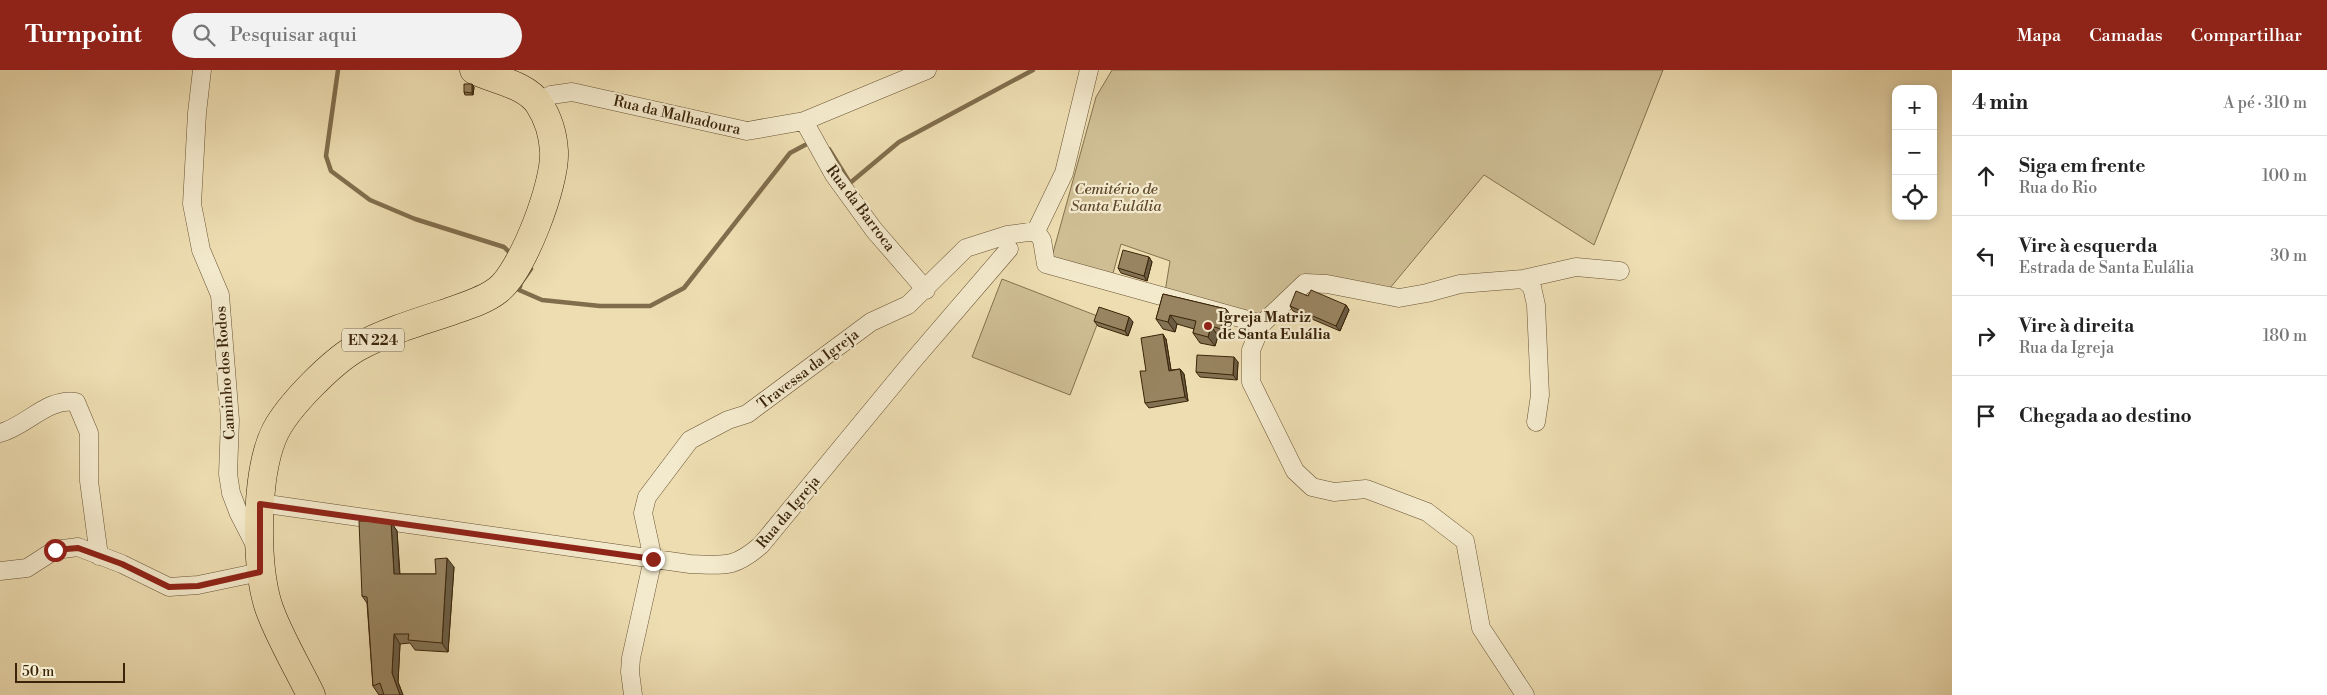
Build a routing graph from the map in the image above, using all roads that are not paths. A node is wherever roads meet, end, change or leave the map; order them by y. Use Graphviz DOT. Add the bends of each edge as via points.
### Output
graph roads {
  1 [pos="202,70"];
  2 [pos="474,70"];
  3 [pos="928,70"];
  4 [pos="1088,70"];
  5 [pos="538,102"];
  6 [pos="804,121"];
  7 [pos="1036,231"];
  8 [pos="1010,249"];
  9 [pos="1620,271"];
  10 [pos="1524,279"];
  11 [pos="926,290"];
  12 [pos="1262,324"];
  13 [pos="1536,422"];
  14 [pos="0,433"];
  15 [pos="260,504"];
  16 [pos="99,556"];
  17 [pos="653,559"];
  18 [pos="260,563"];
  19 [pos="0,571"];
  20 [pos="311,695"];
  21 [pos="633,695"];
  22 [pos="1525,695"];
  1 -- 18 [label="street, Caminho dos Rodos" via="192,204 201,250 220,295 230,420 228,474 231,493"];
  2 -- 5 [label="main road, EN 224" via="518,87"];
  3 -- 6 [label="street, Rua da Malhadoura"];
  4 -- 7 [label="street" via="1064,173"];
  5 -- 6 [label="street, Rua da Malhadoura" via="551,95 572,92 747,131"];
  5 -- 15 [label="main road, EN 224" via="550,126 554,153 549,185 516,270 498,290 473,304 390,332 356,348 327,370 276,431 266,460"];
  6 -- 11 [label="street, Rua da Barroca" via="834,175 874,230"];
  7 -- 11 [label="street, Travessa da Igreja" via="1007,235 966,248"];
  7 -- 12 [label="street" via="1042,240 1046,264"];
  8 -- 17 [label="street, Rua da Igreja" via="911,363 762,545 744,560 729,565"];
  9 -- 10 [label="street" via="1576,267"];
  10 -- 12 [label="street" via="1460,284 1399,298 1305,283"];
  10 -- 13 [label="street" via="1532,287 1536,305 1540,395"];
  11 -- 17 [label="street, Travessa da Igreja" via="908,305 871,322 747,414 690,440 647,497 643,513"];
  12 -- 22 [label="street" via="1251,350 1251,382 1295,470 1312,487 1334,492 1366,489 1427,512 1465,541 1481,628"];
  14 -- 16 [label="street" via="55,405 68,400 76,402 89,433 90,481"];
  15 -- 17 [label="street, Rua da Igreja"];
  15 -- 18 [label="main road, EN 224"];
  16 -- 18 [label="street" via="169,587 198,586"];
  16 -- 19 [label="street" via="78,548 55,550 27,568"];
  17 -- 21 [label="street" via="631,658"];
  18 -- 20 [label="main road, EN 224" via="269,607"];
}
